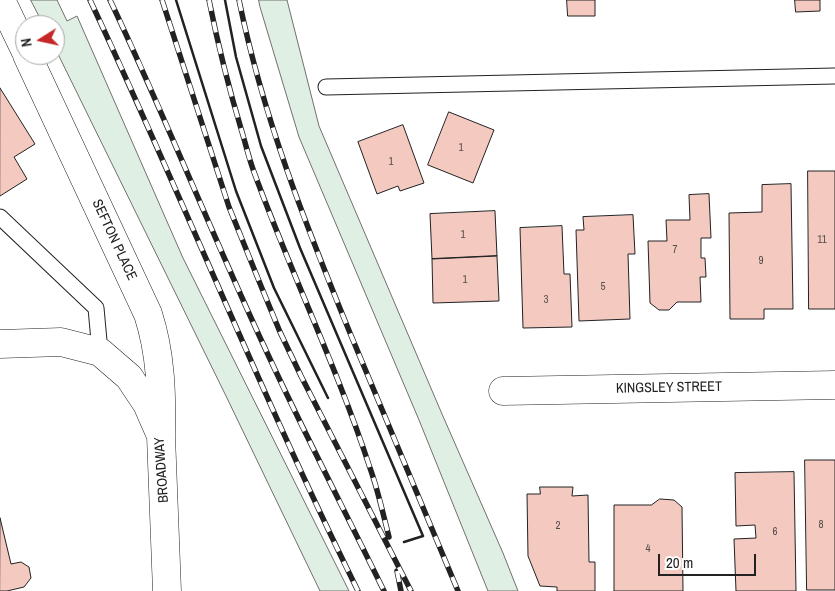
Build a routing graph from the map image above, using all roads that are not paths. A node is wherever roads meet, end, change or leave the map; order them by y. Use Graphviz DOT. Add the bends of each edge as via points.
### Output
graph roads {
  1 [pos="1,0"];
  2 [pos="15,29"];
  3 [pos="32,65"];
  4 [pos="835,76"];
  5 [pos="326,87"];
  6 [pos="0,217"];
  7 [pos="0,344"];
  8 [pos="100,352"];
  9 [pos="835,385"];
  10 [pos="504,392"];
  11 [pos="162,436"];
  12 [pos="167,591"];
  1 -- 2 [label="street"];
  3 -- 11 [label="street, SEFTON PLACE" via="148,314 159,366"];
  4 -- 5 [label="lane"];
  6 -- 8 [label="lane" via="96,308"];
  7 -- 8 [label="street, BROADWAY" via="61,342"];
  8 -- 11 [label="street, BROADWAY" via="129,377 148,404"];
  9 -- 10 [label="street, KINGSLEY STREET"];
  11 -- 12 [label="street, BROADWAY"];
}
